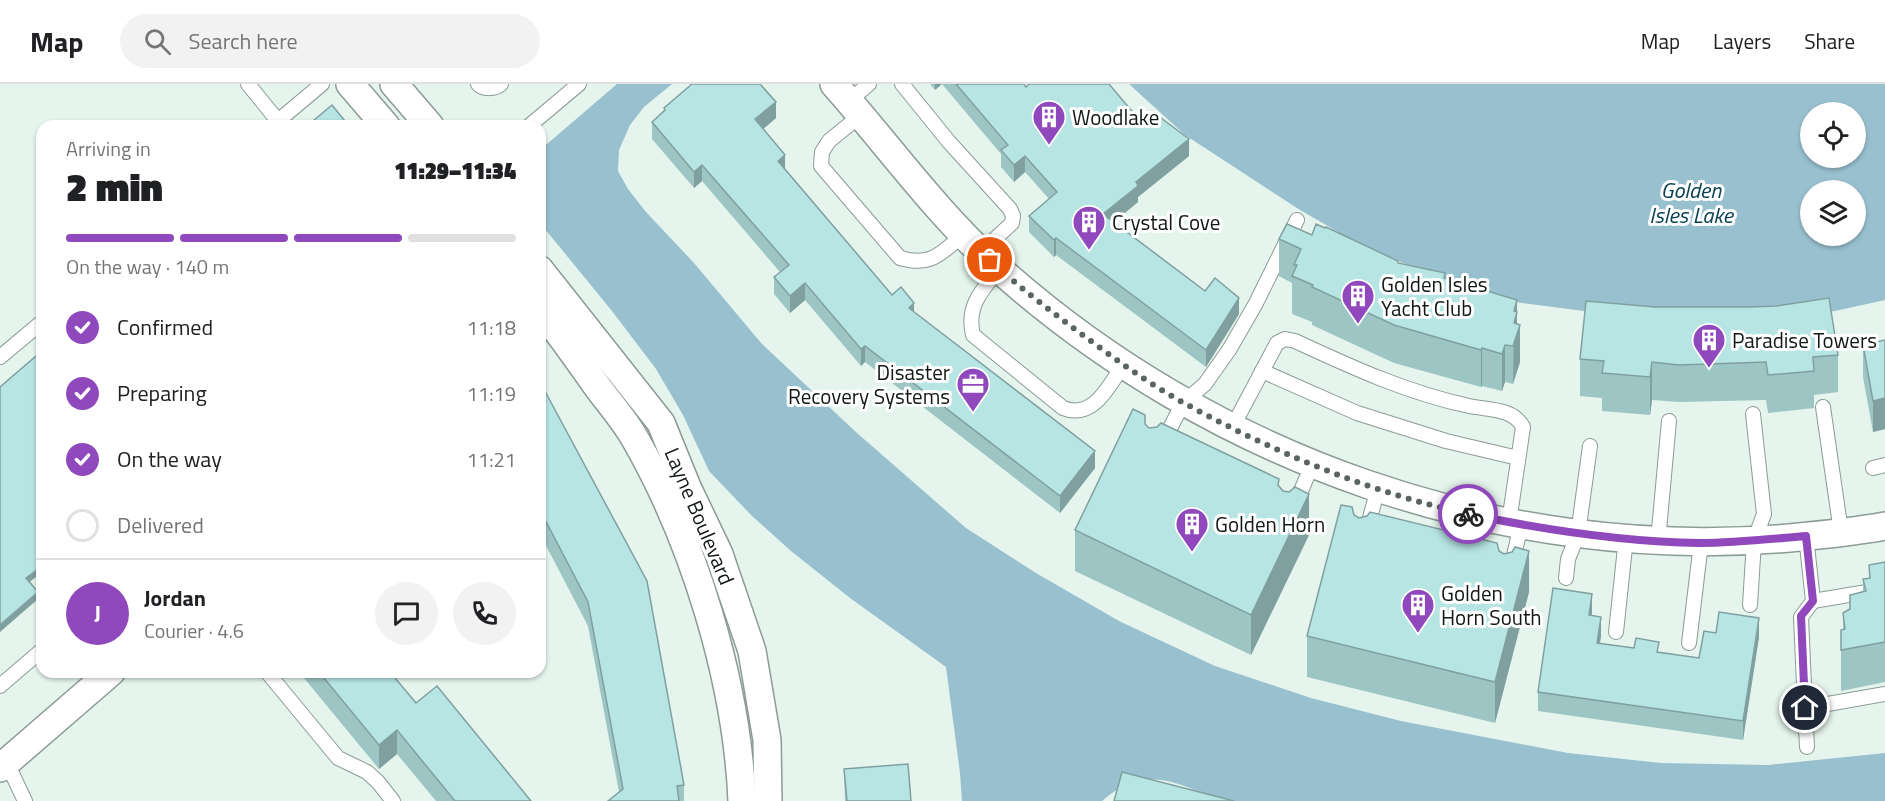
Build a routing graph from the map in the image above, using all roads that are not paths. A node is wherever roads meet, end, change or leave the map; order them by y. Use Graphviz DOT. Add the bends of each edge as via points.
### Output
graph roads {
  1 [pos="248,84"];
  2 [pos="322,84"];
  3 [pos="351,84"];
  4 [pos="394,84"];
  5 [pos="478,84"];
  6 [pos="501,84"];
  7 [pos="579,84"];
  8 [pos="902,84"];
  9 [pos="853,96"];
  10 [pos="273,120"];
  11 [pos="279,120"];
  12 [pos="381,120"];
  13 [pos="425,120"];
  14 [pos="536,120"];
  15 [pos="1297,220"];
  16 [pos="981,252"];
  17 [pos="546,306"];
  18 [pos="36,327"];
  19 [pos="0,357"];
  20 [pos="1123,365"];
  21 [pos="1262,371"];
  22 [pos="1183,403"];
  23 [pos="1823,407"];
  24 [pos="1753,414"];
  25 [pos="1669,421"];
  26 [pos="1232,428"];
  27 [pos="1590,446"];
  28 [pos="1158,450"];
  29 [pos="1518,458"];
  30 [pos="1312,465"];
  31 [pos="1378,488"];
  32 [pos="675,492"];
  33 [pos="1291,514"];
  34 [pos="1515,523"];
  35 [pos="1885,526"];
  36 [pos="1841,532"];
  37 [pos="1578,534"];
  38 [pos="1806,536"];
  39 [pos="1626,538"];
  40 [pos="1364,540"];
  41 [pos="1658,541"];
  42 [pos="1754,541"];
  43 [pos="1701,543"];
  44 [pos="1509,576"];
  45 [pos="1566,578"];
  46 [pos="1885,589"];
  47 [pos="1813,601"];
  48 [pos="1750,605"];
  49 [pos="1616,632"];
  50 [pos="1689,643"];
  51 [pos="36,655"];
  52 [pos="104,678"];
  53 [pos="272,678"];
  54 [pos="0,686"];
  55 [pos="1885,694"];
  56 [pos="1805,708"];
  57 [pos="1807,747"];
  58 [pos="4,765"];
  59 [pos="25,801"];
  60 [pos="393,801"];
  61 [pos="742,801"];
  62 [pos="768,801"];
  1 -- 10 [label="lane"];
  2 -- 11 [label="lane"];
  3 -- 12 [label="street"];
  4 -- 13 [label="street"];
  5 -- 6 [label="lane" via="489,89"];
  7 -- 14 [label="lane"];
  8 -- 16 [label="lane" via="1010,209 1012,223"];
  9 -- 16 [label="street" via="933,202"];
  9 -- 16 [label="lane" via="822,152 821,166 900,258 929,261 940,255"];
  15 -- 22 [label="lane" via="1229,350 1205,384"];
  16 -- 20 [label="street"];
  16 -- 20 [label="lane" via="978,294 970,324 973,335 1063,408 1072,412 1083,410 1100,399"];
  17 -- 32 [label="street, Layne Boulevard"];
  18 -- 19 [label="lane"];
  20 -- 22 [label="street"];
  21 -- 26 [label="lane"];
  21 -- 29 [label="lane" via="1357,413 1446,441"];
  21 -- 29 [label="lane" via="1277,344 1285,339 1377,379 1511,414 1522,427"];
  22 -- 26 [label="street"];
  22 -- 28 [label="lane"];
  23 -- 36 [label="lane"];
  24 -- 42 [label="lane" via="1764,514"];
  25 -- 41 [label="lane"];
  26 -- 30 [label="street"];
  27 -- 37 [label="lane"];
  29 -- 34 [label="lane"];
  30 -- 31 [label="street"];
  30 -- 33 [label="lane"];
  31 -- 34 [label="street" via="1448,509"];
  31 -- 40 [label="lane"];
  32 -- 61 [label="street, Layne Boulevard" via="727,680"];
  32 -- 62 [label="street, Layne Boulevard" via="719,554 753,651 767,740"];
  34 -- 37 [label="street"];
  34 -- 44 [label="lane"];
  35 -- 36 [label="street"];
  36 -- 38 [label="street"];
  37 -- 39 [label="street"];
  37 -- 45 [label="lane" via="1568,559"];
  38 -- 42 [label="street"];
  38 -- 47 [label="lane"];
  39 -- 41 [label="street"];
  39 -- 49 [label="lane"];
  41 -- 43 [label="street"];
  42 -- 43 [label="street"];
  42 -- 48 [label="lane"];
  43 -- 50 [label="lane"];
  46 -- 47 [label="lane"];
  47 -- 56 [label="lane" via="1801,616"];
  51 -- 54 [label="lane"];
  52 -- 58 [label="street"];
  53 -- 60 [label="lane" via="338,759 367,772"];
  55 -- 56 [label="lane"];
  56 -- 57 [label="lane"];
  58 -- 59 [label="lane"];
}
